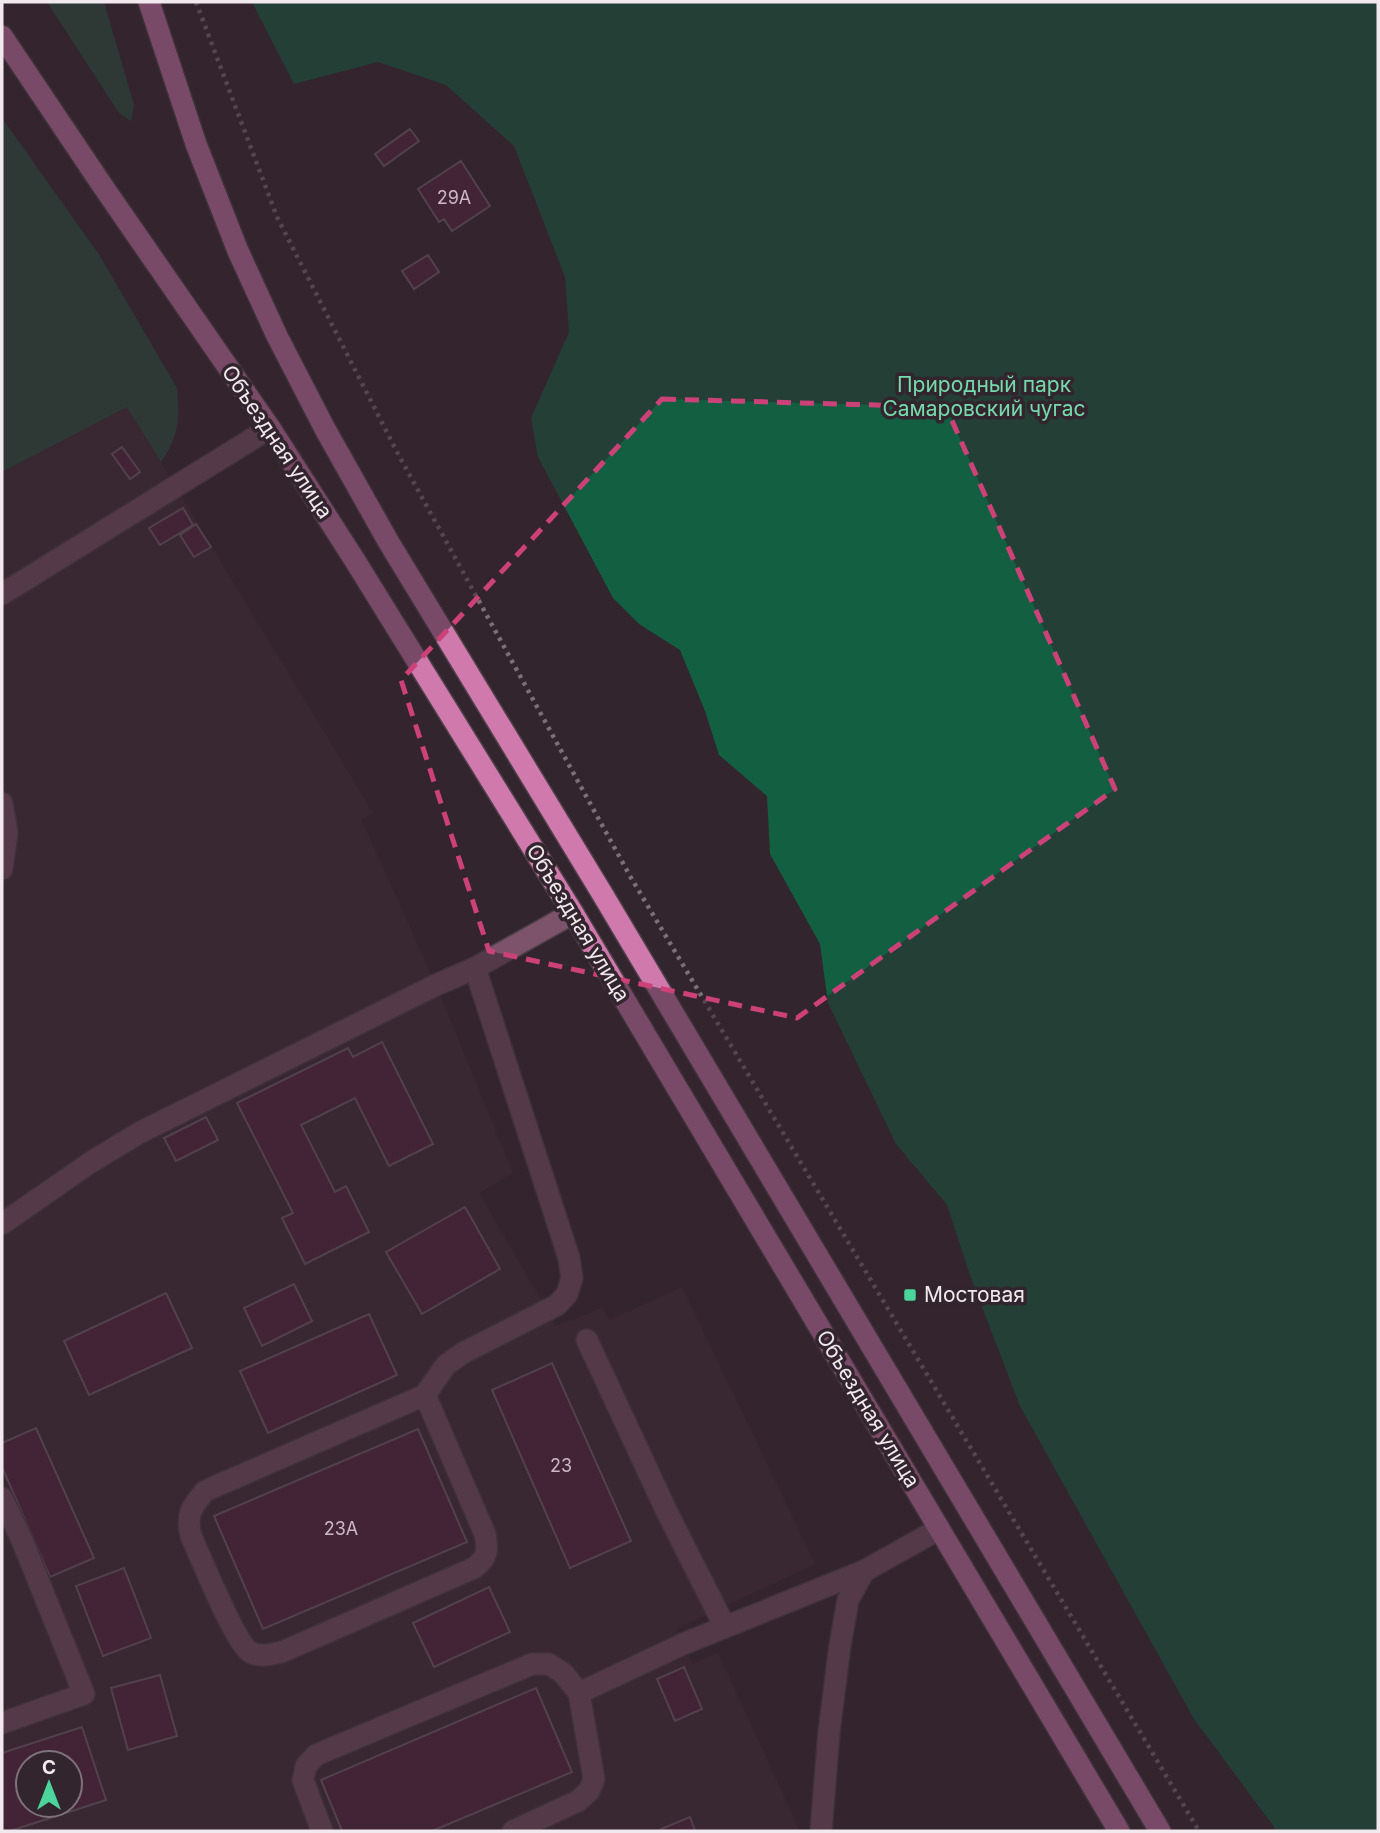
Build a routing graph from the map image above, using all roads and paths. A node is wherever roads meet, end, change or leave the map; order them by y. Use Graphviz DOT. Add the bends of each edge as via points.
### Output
graph roads {
  1 [pos="149,2"];
  2 [pos="196,2"];
  3 [pos="2,36"];
  4 [pos="270,428"];
  5 [pos="2,594"];
  6 [pos="2,803"];
  7 [pos="2,869"];
  8 [pos="603,895"];
  9 [pos="573,913"];
  10 [pos="475,968"];
  11 [pos="2,1224"];
  12 [pos="587,1340"];
  13 [pos="425,1395"];
  14 [pos="2,1498"];
  15 [pos="970,1510"];
  16 [pos="939,1529"];
  17 [pos="864,1571"];
  18 [pos="725,1627"];
  19 [pos="579,1693"];
  20 [pos="2,1723"];
  21 [pos="321,1831"];
  22 [pos="513,1831"];
  23 [pos="821,1831"];
  24 [pos="1119,1831"];
  25 [pos="1160,1831"];
  26 [pos="1199,1831"];
  1 -- 8 [label="main road, Объездная улица" via="196,144 277,336 388,541"];
  2 -- 26 [label="path" via="277,216 397,452 630,876"];
  3 -- 4 [label="main road, Объездная улица"];
  4 -- 5 [label="lane"];
  4 -- 9 [label="main road, Объездная улица"];
  6 -- 7 [label="lane" via="7,833"];
  8 -- 9 [label="main road"];
  8 -- 15 [label="main road, Объездная улица"];
  9 -- 10 [label="lane"];
  9 -- 16 [label="main road, Объездная улица"];
  10 -- 11 [label="lane" via="139,1133"];
  10 -- 13 [label="lane" via="572,1278 557,1306 463,1353 446,1365"];
  12 -- 18 [label="lane"];
  13 -- 13 [label="lane" via="485,1534 488,1549 484,1561 282,1652 266,1656 250,1652 237,1637 191,1536 187,1521 192,1506 205,1491"];
  14 -- 20 [label="lane" via="84,1694"];
  15 -- 16 [label="main road"];
  15 -- 25 [label="main road, Объездная улица"];
  16 -- 17 [label="lane"];
  16 -- 24 [label="main road, Объездная улица"];
  17 -- 18 [label="lane"];
  17 -- 23 [label="lane" via="848,1600 840,1645"];
  18 -- 19 [label="lane"];
  19 -- 21 [label="lane" via="549,1664 532,1664 316,1755 306,1766 303,1780"];
  19 -- 22 [label="lane" via="594,1779 589,1791 578,1801"];
}
